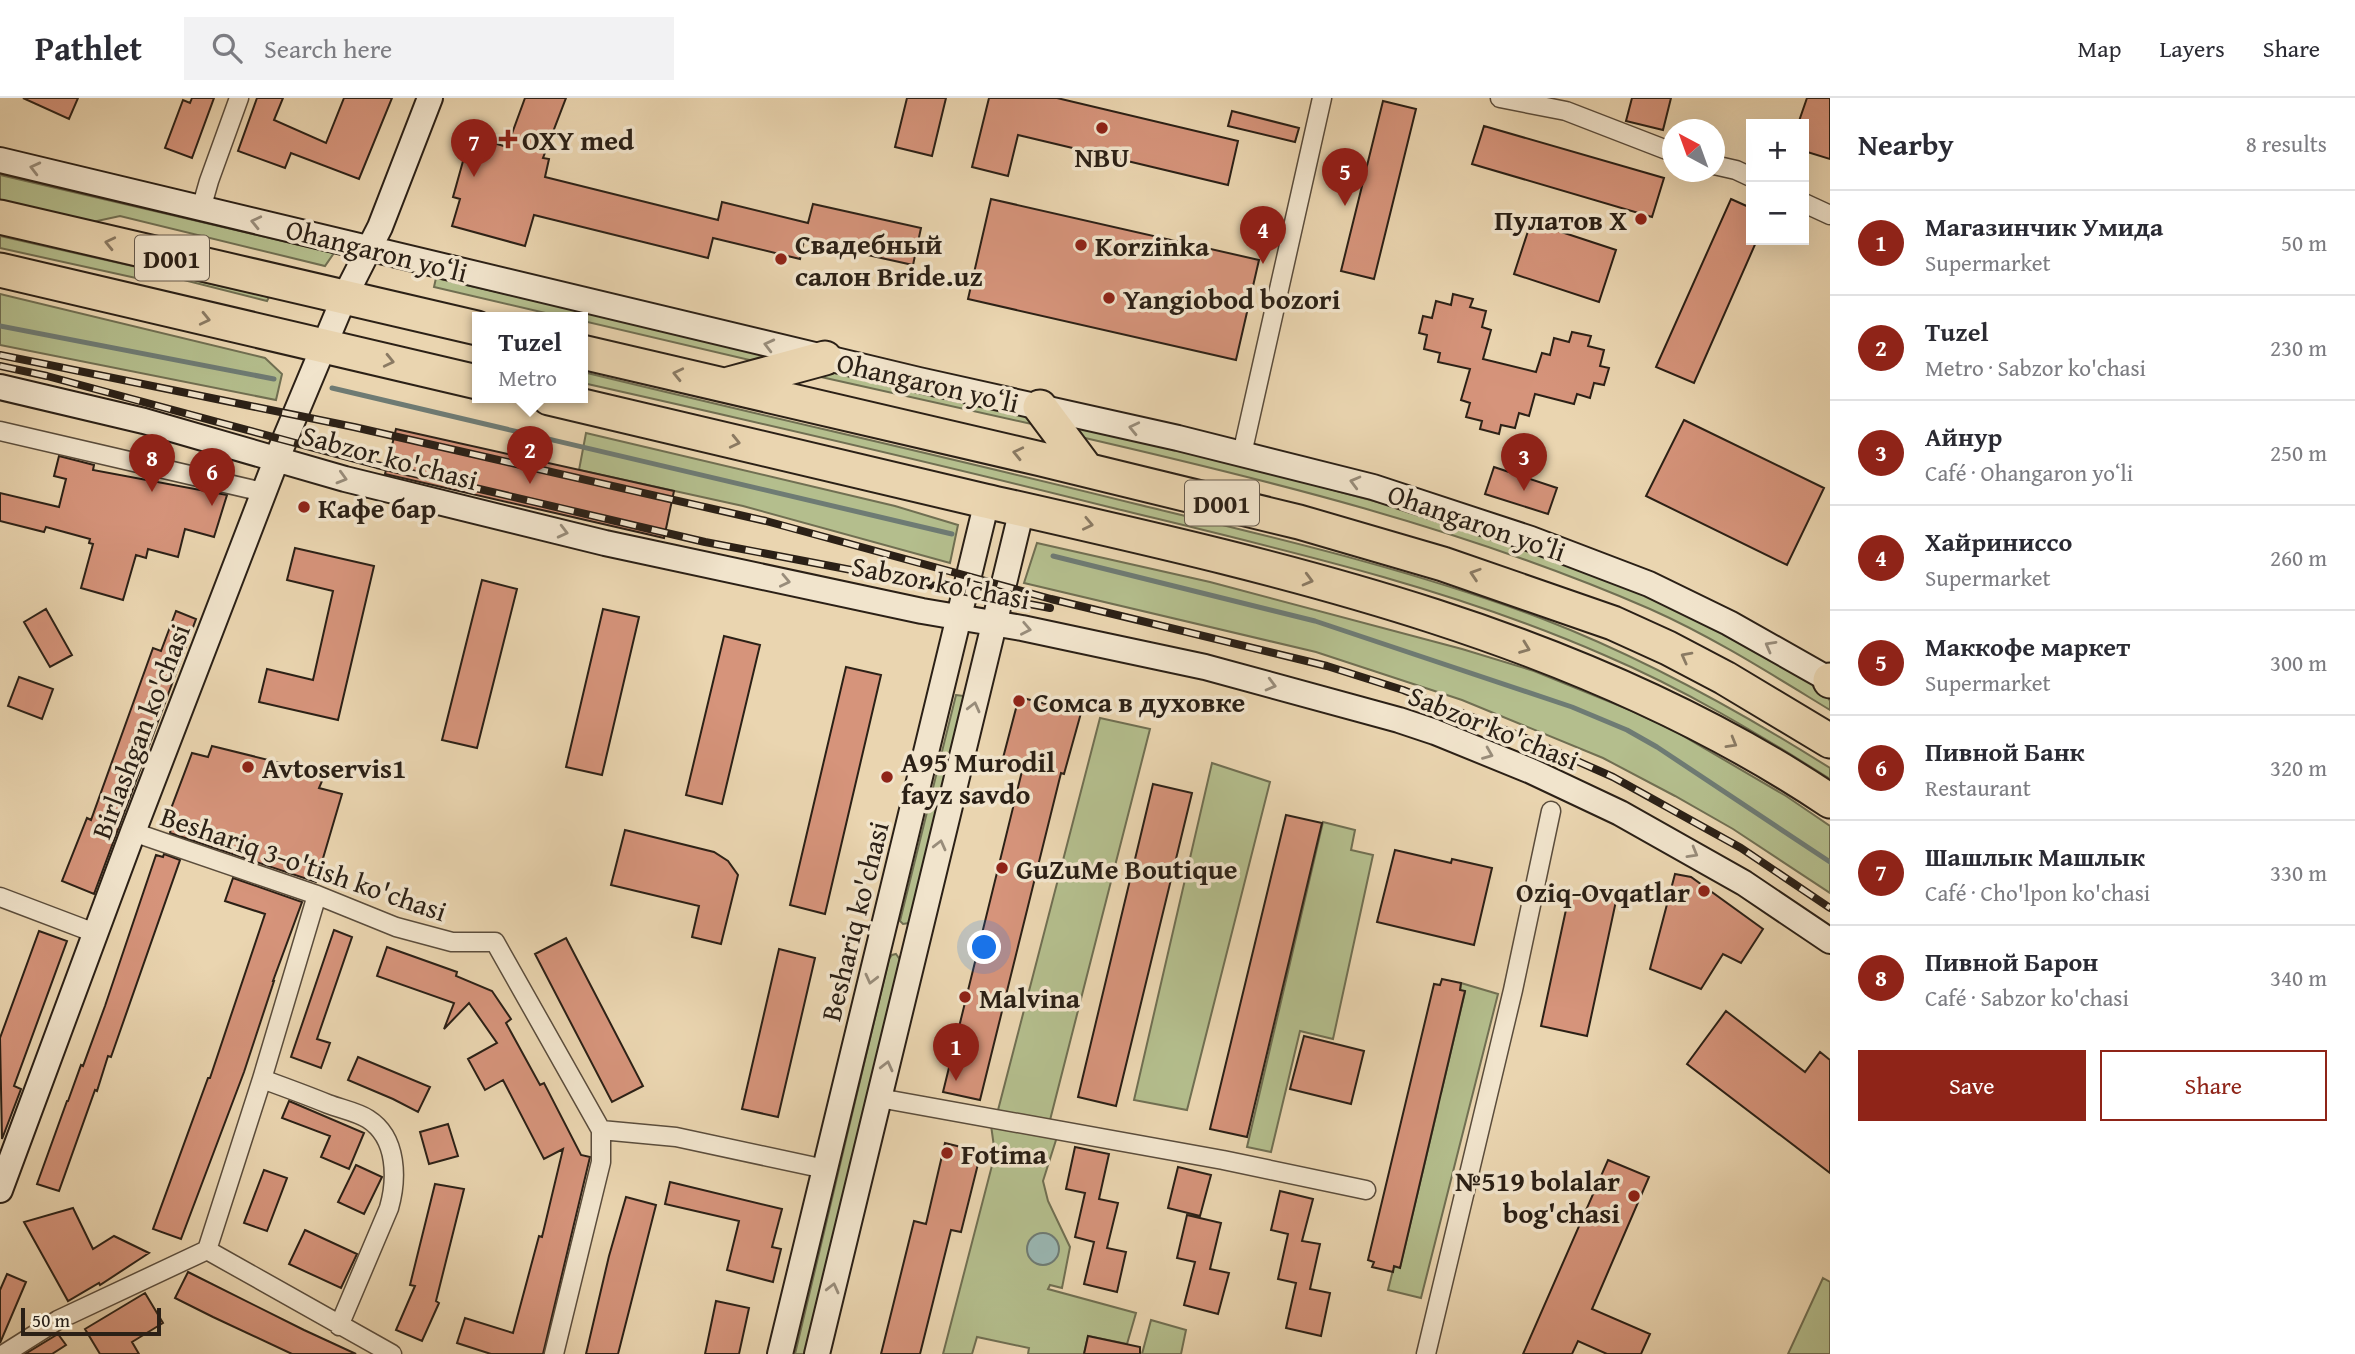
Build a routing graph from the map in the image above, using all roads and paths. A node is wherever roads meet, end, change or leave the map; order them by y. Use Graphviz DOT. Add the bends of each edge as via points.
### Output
graph roads {
  1 [pos="239,98"];
  2 [pos="430,98"];
  3 [pos="1322,98"];
  4 [pos="1500,98"];
  5 [pos="1662,148"];
  6 [pos="0,160"];
  7 [pos="1725,168"];
  8 [pos="1746,175"];
  9 [pos="1809,205"];
  10 [pos="201,209"];
  11 [pos="1830,215"];
  12 [pos="0,217"];
  13 [pos="370,249"];
  14 [pos="0,270"];
  15 [pos="344,298"];
  16 [pos="472,327"];
  17 [pos="322,346"];
  18 [pos="588,353"];
  19 [pos="825,358"];
  20 [pos="472,381"];
  21 [pos="725,385"];
  22 [pos="0,387"];
  23 [pos="570,403"];
  24 [pos="1041,407"];
  25 [pos="0,431"];
  26 [pos="1242,454"];
  27 [pos="276,458"];
  28 [pos="1087,470"];
  29 [pos="263,492"];
  30 [pos="987,501"];
  31 [pos="1021,509"];
  32 [pos="959,617"];
  33 [pos="994,623"];
  34 [pos="1830,680"];
  35 [pos="1830,741"];
  36 [pos="1830,801"];
  37 [pos="1551,811"];
  38 [pos="133,832"];
  39 [pos="317,895"];
  40 [pos="0,897"];
  41 [pos="95,933"];
  42 [pos="881,937"];
  43 [pos="1830,941"];
  44 [pos="916,944"];
  45 [pos="262,1079"];
  46 [pos="879,1098"];
  47 [pos="601,1130"];
  48 [pos="825,1169"];
  49 [pos="0,1189"];
  50 [pos="1366,1190"];
  51 [pos="206,1250"];
  52 [pos="339,1326"];
  53 [pos="4,1354"];
  54 [pos="392,1354"];
  55 [pos="554,1354"];
  56 [pos="780,1354"];
  57 [pos="817,1354"];
  58 [pos="1426,1354"];
  1 -- 10 [label="street"];
  2 -- 13 [label="main road, Birlashgan ko'chasi"];
  3 -- 26 [label="street"];
  4 -- 5 [label="street" via="1566,111"];
  10 -- 6 [label="main road, Ohangaron yoʻli, one-way"];
  7 -- 8 [label="street"];
  9 -- 11 [label="street"];
  13 -- 10 [label="main road, Ohangaron yoʻli, one-way"];
  15 -- 12 [label="highway, Ohangaron yoʻli / D001, one-way"];
  13 -- 15 [label="main road, Birlashgan ko'chasi"];
  19 -- 13 [label="main road, Ohangaron yoʻli, one-way"];
  14 -- 17 [label="highway, D001, one-way"];
  15 -- 16 [label="highway, Ohangaron yoʻli / D001"];
  15 -- 17 [label="main road, Birlashgan ko'chasi"];
  17 -- 20 [label="highway, D001, one-way"];
  17 -- 27 [label="main road, Birlashgan ko'chasi"];
  21 -- 18 [label="highway, Ohangaron yoʻli / D001, one-way"];
  19 -- 21 [label="highway"];
  19 -- 24 [label="main road, Ohangaron yoʻli"];
  28 -- 21 [label="highway, Ohangaron yoʻli / D001, one-way"];
  22 -- 27 [label="main road, Sabzor ko'chasi"];
  23 -- 30 [label="highway, D001, one-way"];
  26 -- 24 [label="main road, Ohangaron yoʻli, one-way"];
  24 -- 28 [label="highway"];
  25 -- 29 [label="street"];
  34 -- 26 [label="main road, Ohangaron yoʻli, one-way" via="1689,602 1579,556 1395,493"];
  27 -- 29 [label="main road, Birlashgan ko'chasi"];
  27 -- 32 [label="main road, Sabzor ko'chasi, one-way" via="605,543"];
  35 -- 28 [label="highway, Ohangaron yoʻli / D001, one-way" via="1668,648 1537,595 1299,522"];
  29 -- 38 [label="main road, Birlashgan ko'chasi"];
  30 -- 31 [label="highway, D001"];
  30 -- 32 [label="main road, Beshariq ko'chasi"];
  31 -- 33 [label="main road"];
  31 -- 36 [label="highway, D001, one-way" via="1206,552 1498,638 1664,707"];
  32 -- 33 [label="main road, Sabzor ko'chasi"];
  32 -- 42 [label="main road, Beshariq ko'chasi"];
  33 -- 43 [label="main road, Sabzor ko'chasi, one-way" via="1205,667 1435,732 1575,791 1664,836"];
  44 -- 33 [label="main road, one-way"];
  37 -- 58 [label="street"];
  38 -- 39 [label="street, Beshariq 3-o'tish ko'chasi"];
  38 -- 41 [label="main road, Birlashgan ko'chasi"];
  39 -- 45 [label="street"];
  39 -- 47 [label="street, Beshariq 3-o'tish ko'chasi" via="396,927 453,942 495,942"];
  40 -- 41 [label="street"];
  41 -- 49 [label="main road, Birlashgan ko'chasi"];
  42 -- 44 [label="main road"];
  42 -- 48 [label="main road, Beshariq ko'chasi, one-way"];
  46 -- 44 [label="main road, one-way"];
  45 -- 51 [label="street"];
  45 -- 52 [label="street" via="368,1119 391,1153 395,1171 389,1208"];
  46 -- 50 [label="street"];
  57 -- 46 [label="main road, one-way"];
  47 -- 48 [label="street" via="676,1137"];
  47 -- 55 [label="street" via="601,1162"];
  48 -- 56 [label="main road, Beshariq ko'chasi"];
  51 -- 52 [label="street"];
  51 -- 53 [label="street" via="58,1320"];
  52 -- 54 [label="street"];
}
